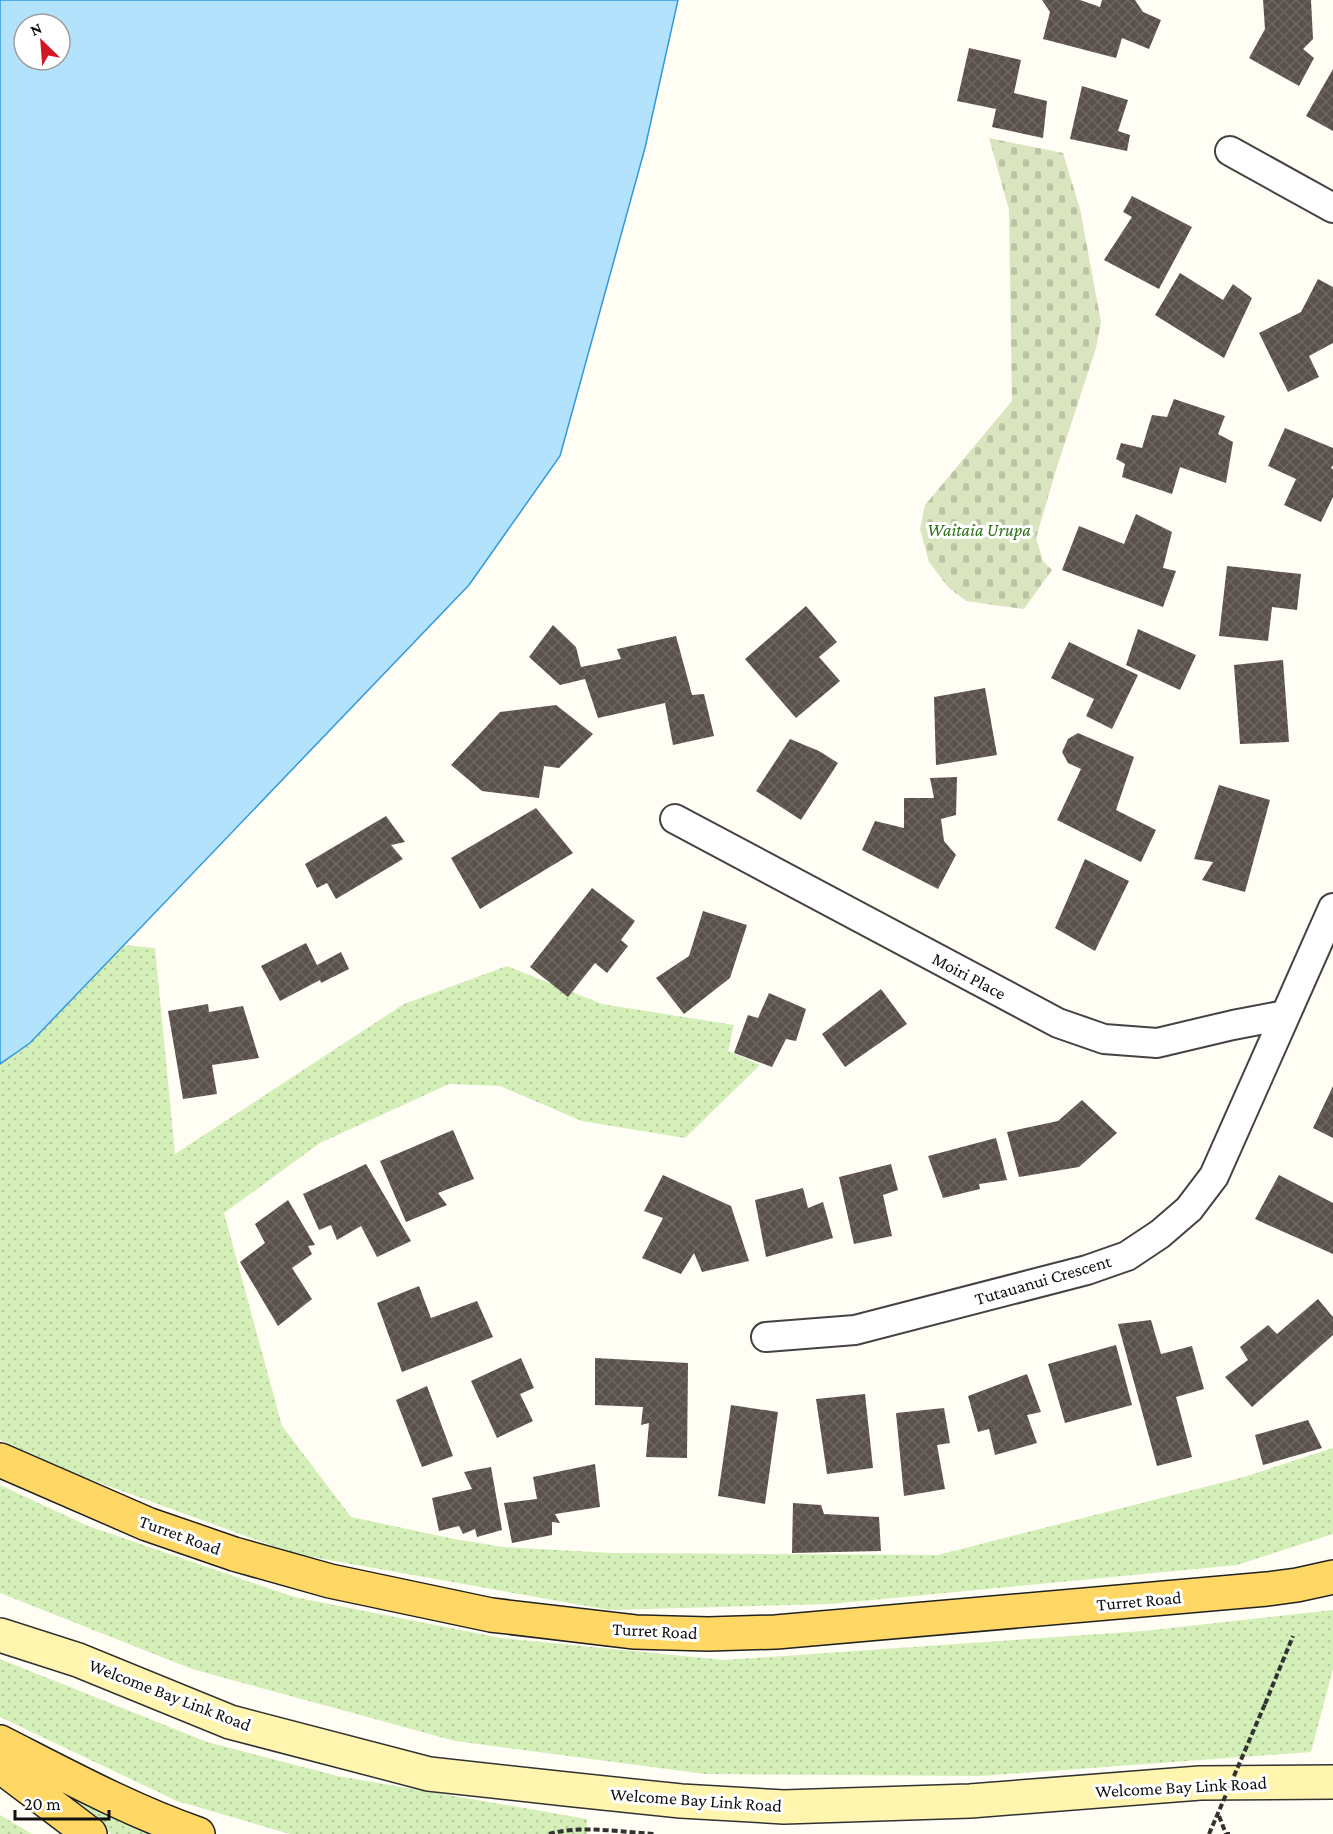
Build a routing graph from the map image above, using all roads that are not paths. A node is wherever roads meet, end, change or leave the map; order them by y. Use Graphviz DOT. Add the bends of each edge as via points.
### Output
graph roads {
  1 [pos="1230,150"];
  2 [pos="1333,208"];
  3 [pos="675,819"];
  4 [pos="1333,908"];
  5 [pos="1285,1015"];
  6 [pos="766,1337"];
  7 [pos="0,1460"];
  8 [pos="1333,1577"];
  9 [pos="0,1610"];
  10 [pos="0,1635"];
  11 [pos="78,1660"];
  12 [pos="0,1742"];
  13 [pos="0,1766"];
  14 [pos="1333,1782"];
  15 [pos="90,1834"];
  16 [pos="198,1834"];
  1 -- 2 [label="street"];
  3 -- 5 [label="street, Moiri Place" via="1058,1023 1104,1039 1157,1043"];
  4 -- 5 [label="street, Tutauanui Crescent"];
  5 -- 6 [label="street, Tutauanui Crescent" via="1214,1176 1189,1209 1126,1256 1088,1270 855,1330"];
  7 -- 8 [label="main road, Turret Road" via="147,1524 330,1581 491,1615 635,1632 776,1632 1267,1589"];
  9 -- 11 [label="main road, Welcome Bay Link Road"];
  10 -- 11 [label="main road, Welcome Bay Link Road"];
  11 -- 14 [label="main road, Welcome Bay Link Road" via="230,1722 429,1774 681,1801 784,1807 874,1806 1200,1783"];
  12 -- 16 [label="main road" via="88,1787"];
  13 -- 15 [label="main road"];
}
